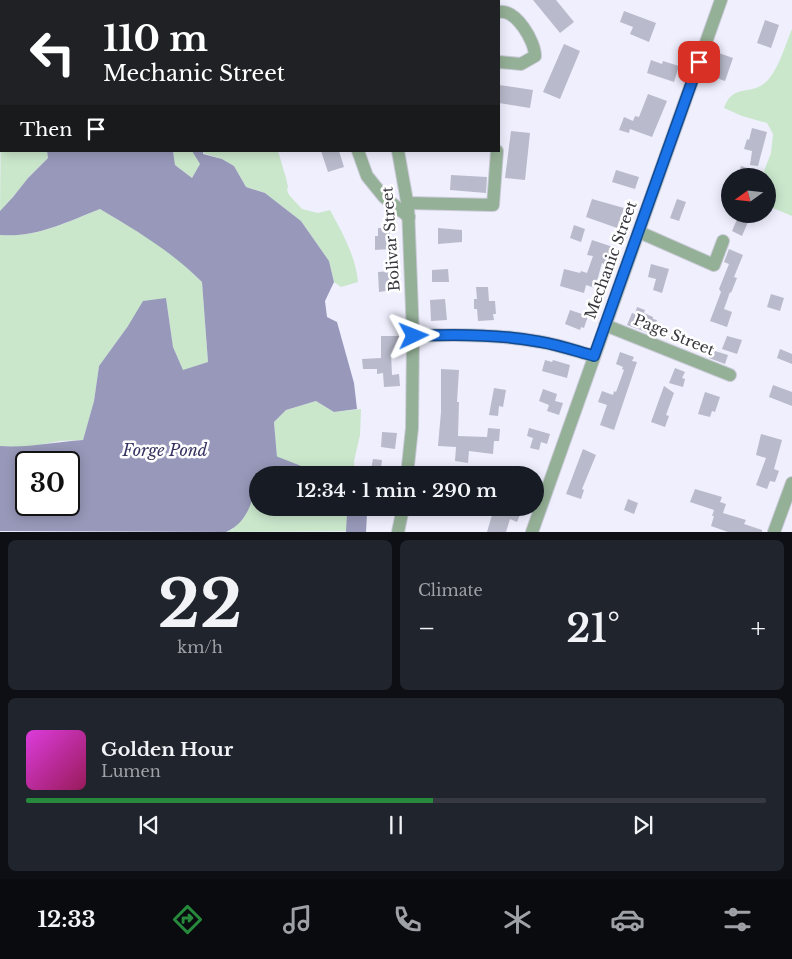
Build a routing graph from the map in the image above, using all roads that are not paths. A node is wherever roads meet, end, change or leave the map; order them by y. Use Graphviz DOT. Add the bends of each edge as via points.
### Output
graph roads {
  1 [pos="721,0"];
  2 [pos="500,12"];
  3 [pos="500,62"];
  4 [pos="358,152"];
  5 [pos="398,152"];
  6 [pos="497,152"];
  7 [pos="408,203"];
  8 [pos="409,217"];
  9 [pos="639,232"];
  10 [pos="724,241"];
  11 [pos="605,325"];
  12 [pos="414,336"];
  13 [pos="594,356"];
  14 [pos="730,375"];
  15 [pos="408,466"];
  16 [pos="792,483"];
  17 [pos="401,516"];
  18 [pos="398,532"];
  19 [pos="532,532"];
  20 [pos="774,532"];
  1 -- 9 [label="street, Mechanic Street"];
  2 -- 3 [label="street" via="514,16 529,36 535,56 521,64"];
  4 -- 8 [label="street" via="367,176 384,197"];
  5 -- 7 [label="street, Bolivar Street"];
  6 -- 7 [label="street" via="493,205"];
  7 -- 8 [label="street, Bolivar Street"];
  8 -- 12 [label="street, Bolivar Street"];
  9 -- 10 [label="street" via="714,265"];
  9 -- 11 [label="street, Mechanic Street"];
  11 -- 13 [label="street, Mechanic Street"];
  11 -- 14 [label="street, Page Street"];
  12 -- 13 [label="street" via="508,337 543,342"];
  12 -- 15 [label="street, Bolivar Street"];
  13 -- 19 [label="street, Mechanic Street"];
  16 -- 20 [label="street"];
  17 -- 18 [label="street"];
}
